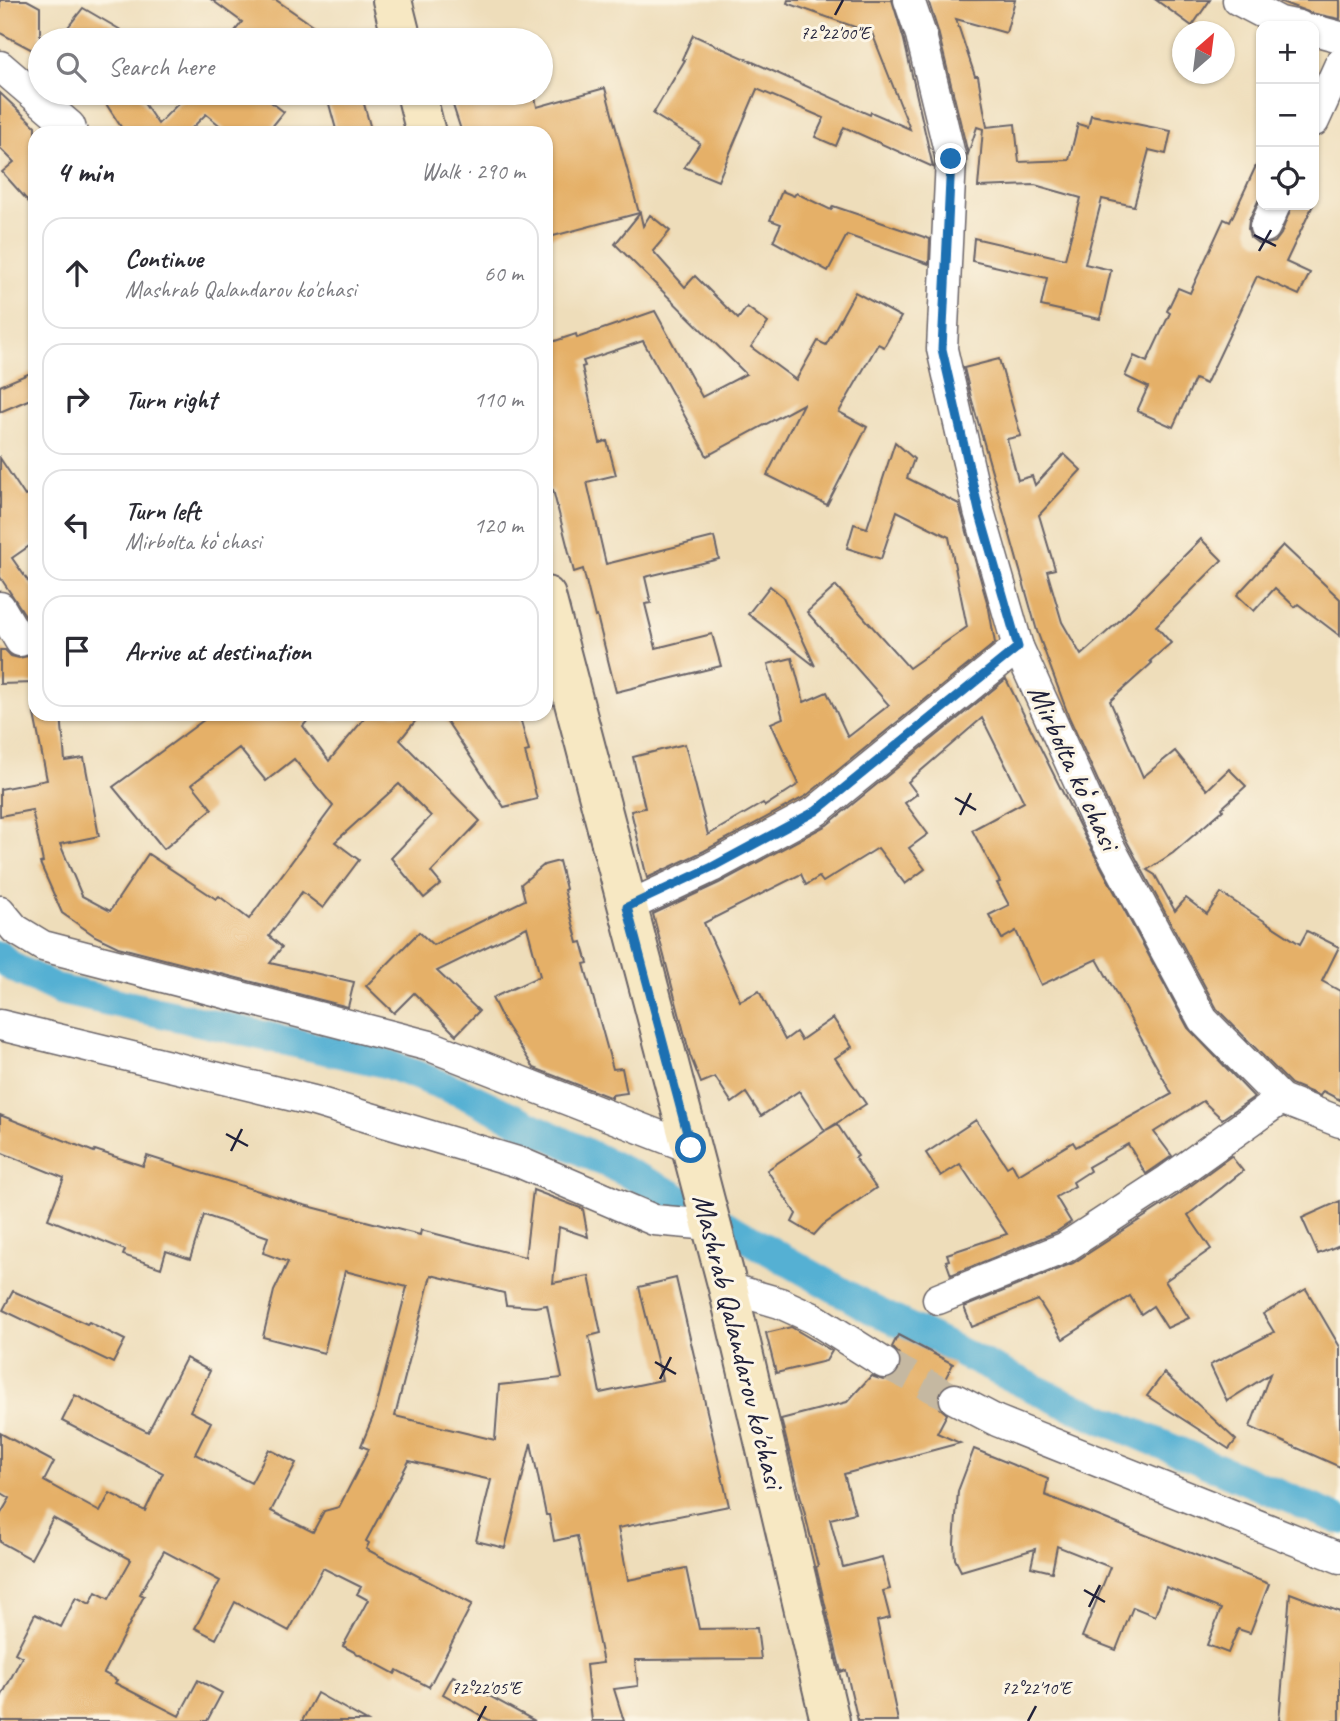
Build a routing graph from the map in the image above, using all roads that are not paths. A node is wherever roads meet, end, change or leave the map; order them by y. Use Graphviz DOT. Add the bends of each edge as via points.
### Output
graph roads {
  1 [pos="392,0"];
  2 [pos="909,0"];
  3 [pos="1238,0"];
  4 [pos="1278,21"];
  5 [pos="399,28"];
  6 [pos="1319,31"];
  7 [pos="1340,37"];
  8 [pos="1340,64"];
  9 [pos="0,66"];
  10 [pos="28,90"];
  11 [pos="46,105"];
  12 [pos="419,105"];
  13 [pos="1319,110"];
  14 [pos="70,126"];
  15 [pos="424,126"];
  16 [pos="0,607"];
  17 [pos="553,623"];
  18 [pos="18,640"];
  19 [pos="1018,647"];
  20 [pos="627,907"];
  21 [pos="0,911"];
  22 [pos="0,1025"];
  23 [pos="1281,1100"];
  24 [pos="1340,1122"];
  25 [pos="691,1149"];
  26 [pos="711,1226"];
  27 [pos="725,1278"];
  28 [pos="938,1299"];
  29 [pos="884,1363"];
  30 [pos="955,1399"];
  31 [pos="1340,1558"];
  32 [pos="830,1721"];
  1 -- 5 [label="main road"];
  2 -- 19 [label="street, Mirbolta koʻchasi" via="951,159 942,349 979,511"];
  3 -- 4 [label="street"];
  6 -- 7 [label="street"];
  8 -- 13 [label="street"];
  9 -- 10 [label="street"];
  11 -- 14 [label="street"];
  12 -- 15 [label="main road"];
  16 -- 18 [label="street"];
  17 -- 20 [label="main road, Mashrab Qalandarov ko'chasi"];
  19 -- 20 [label="street" via="816,811"];
  19 -- 23 [label="street, Mirbolta koʻchasi" via="1101,831 1203,1020"];
  20 -- 25 [label="main road, Mashrab Qalandarov ko'chasi"];
  21 -- 25 [label="street" via="15,929 43,946 429,1046"];
  22 -- 26 [label="street" via="314,1101 521,1163 654,1220"];
  23 -- 24 [label="street, Mirbolta koʻchasi"];
  23 -- 28 [label="street" via="1064,1248"];
  25 -- 26 [label="main road, Mashrab Qalandarov ko'chasi"];
  26 -- 27 [label="main road, Mashrab Qalandarov ko'chasi"];
  27 -- 29 [label="street" via="813,1318"];
  27 -- 32 [label="main road, Mashrab Qalandarov ko'chasi"];
  30 -- 31 [label="street" via="997,1421"];
}
